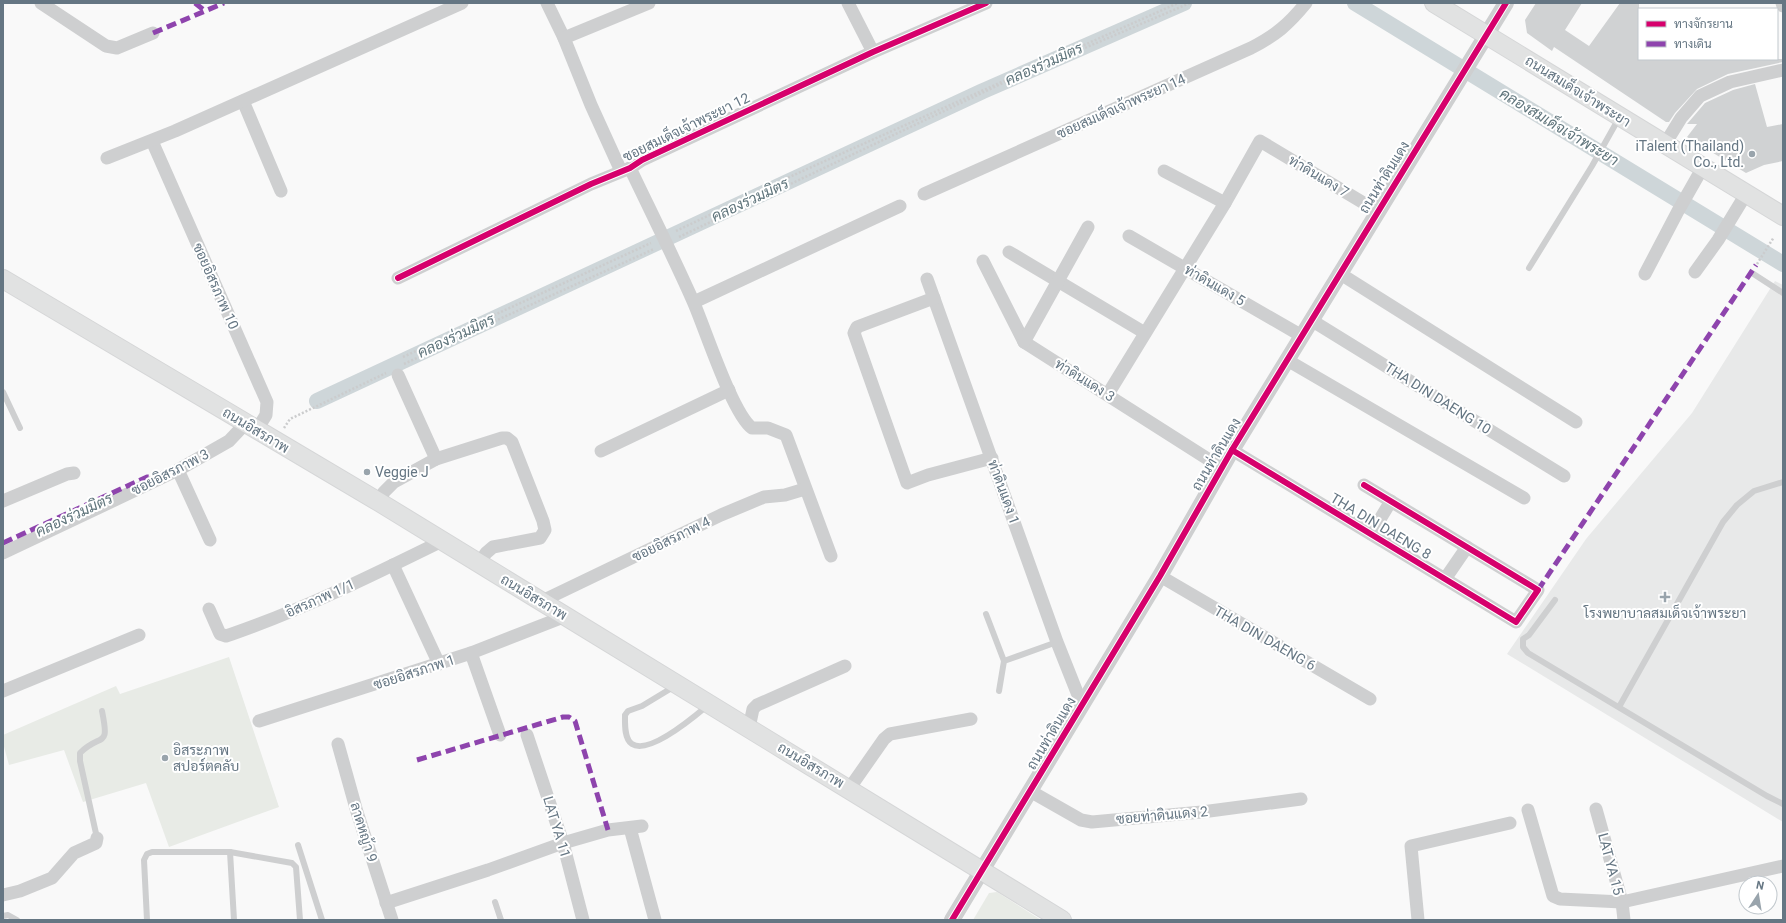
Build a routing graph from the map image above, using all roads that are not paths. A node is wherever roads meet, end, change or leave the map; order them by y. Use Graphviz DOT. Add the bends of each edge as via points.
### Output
graph roads {
  1 [pos="41,3"];
  2 [pos="462,3"];
  3 [pos="547,3"];
  4 [pos="649,3"];
  5 [pos="848,3"];
  6 [pos="986,3"];
  7 [pos="1306,3"];
  8 [pos="1434,3"];
  9 [pos="1506,3"];
  10 [pos="1782,3"];
  11 [pos="1783,6"];
  12 [pos="153,32"];
  13 [pos="1487,35"];
  14 [pos="564,38"];
  15 [pos="873,52"];
  16 [pos="1783,70"];
  17 [pos="243,101"];
  18 [pos="1620,117"];
  19 [pos="152,141"];
  20 [pos="1665,144"];
  21 [pos="107,158"];
  22 [pos="1703,167"];
  23 [pos="626,170"];
  24 [pos="1164,171"];
  25 [pos="281,191"];
  26 [pos="924,194"];
  27 [pos="1746,194"];
  28 [pos="1225,202"];
  29 [pos="900,206"];
  30 [pos="1377,211"];
  31 [pos="1783,216"];
  32 [pos="1088,227"];
  33 [pos="1129,236"];
  34 [pos="1009,252"];
  35 [pos="983,261"];
  36 [pos="1185,268"];
  37 [pos="1529,268"];
  38 [pos="1695,272"];
  39 [pos="1752,272"];
  40 [pos="1340,273"];
  41 [pos="1645,274"];
  42 [pos="398,278"];
  43 [pos="3,279"];
  44 [pos="928,279"];
  45 [pos="1059,281"];
  46 [pos="1783,293"];
  47 [pos="934,298"];
  48 [pos="694,302"];
  49 [pos="1311,320"];
  50 [pos="1145,333"];
  51 [pos="1302,336"];
  52 [pos="1024,342"];
  53 [pos="1287,360"];
  54 [pos="396,371"];
  55 [pos="729,390"];
  56 [pos="3,392"];
  57 [pos="1108,394"];
  58 [pos="1576,422"];
  59 [pos="251,427"];
  60 [pos="20,428"];
  61 [pos="1232,450"];
  62 [pos="601,451"];
  63 [pos="992,458"];
  64 [pos="436,459"];
  65 [pos="1222,468"];
  66 [pos="178,470"];
  67 [pos="74,473"];
  68 [pos="1564,476"];
  69 [pos="1783,482"];
  70 [pos="1364,485"];
  71 [pos="805,489"];
  72 [pos="1524,498"];
  73 [pos="3,501"];
  74 [pos="1391,501"];
  75 [pos="379,502"];
  76 [pos="1371,534"];
  77 [pos="210,540"];
  78 [pos="442,540"];
  79 [pos="1467,547"];
  80 [pos="3,553"];
  81 [pos="831,556"];
  82 [pos="480,564"];
  83 [pos="393,565"];
  84 [pos="1160,576"];
  85 [pos="1445,578"];
  86 [pos="1556,600"];
  87 [pos="542,601"];
  88 [pos="209,609"];
  89 [pos="986,614"];
  90 [pos="566,616"];
  91 [pos="139,635"];
  92 [pos="1057,642"];
  93 [pos="471,653"];
  94 [pos="1004,661"];
  95 [pos="439,664"];
  96 [pos="845,666"];
  97 [pos="678,684"];
  98 [pos="999,690"];
  99 [pos="3,691"];
  100 [pos="1370,699"];
  101 [pos="710,704"];
  102 [pos="1082,705"];
  103 [pos="1619,707"];
  104 [pos="102,711"];
  105 [pos="972,719"];
  106 [pos="260,721"];
  107 [pos="749,728"];
  108 [pos="500,735"];
  109 [pos="527,735"];
  110 [pos="338,744"];
  111 [pos="849,789"];
  112 [pos="1030,791"];
  113 [pos="1301,799"];
  114 [pos="1783,804"];
  115 [pos="1596,809"];
  116 [pos="1528,810"];
  117 [pos="1510,823"];
  118 [pos="97,838"];
  119 [pos="563,842"];
  120 [pos="298,845"];
  121 [pos="230,852"];
  122 [pos="1783,866"];
  123 [pos="982,870"];
  124 [pos="3,895"];
  125 [pos="495,902"];
  126 [pos="1622,902"];
  127 [pos="386,903"];
  128 [pos="3,916"];
  129 [pos="17,920"];
  130 [pos="147,920"];
  131 [pos="234,920"];
  132 [pos="300,920"];
  133 [pos="322,920"];
  134 [pos="392,920"];
  135 [pos="501,920"];
  136 [pos="582,920"];
  137 [pos="655,920"];
  138 [pos="952,920"];
  139 [pos="1062,920"];
  140 [pos="1418,920"];
  141 [pos="1624,920"];
  1 -- 12 [label="street" via="111,48 117,48"];
  2 -- 17 [label="street"];
  3 -- 14 [label="street"];
  4 -- 14 [label="street"];
  5 -- 15 [label="street"];
  6 -- 15 [label="street, ซอยสมเด็จเจ้าพระยา 12"];
  7 -- 26 [label="street, ซอยสมเด็จเจ้าพระยา 14" via="1290,23 1272,37 1251,48"];
  8 -- 13 [label="main road, ถนนสมเด็จเจ้าพระยา"];
  9 -- 13 [label="street, ถนนท่าดินแดง"];
  10 -- 11 [label="street"];
  13 -- 18 [label="main road, ถนนสมเด็จเจ้าพระยา"];
  13 -- 30 [label="street, ถนนท่าดินแดง"];
  14 -- 23 [label="street" via="590,105"];
  15 -- 23 [label="street, ซอยสมเด็จเจ้าพระยา 12" via="642,160"];
  16 -- 20 [label="street" via="1730,82 1700,96 1681,118"];
  17 -- 19 [label="street"];
  17 -- 25 [label="street"];
  18 -- 20 [label="main road, ถนนสมเด็จเจ้าพระยา"];
  18 -- 37 [label="lane"];
  19 -- 21 [label="street"];
  19 -- 59 [label="street, ซอยอิสรภาพ 10" via="267,402 266,415"];
  20 -- 22 [label="main road, ถนนสมเด็จเจ้าพระยา"];
  22 -- 27 [label="main road, ถนนสมเด็จเจ้าพระยา"];
  22 -- 41 [label="street"];
  23 -- 42 [label="street, ซอยสมเด็จเจ้าพระยา 12" via="591,184"];
  23 -- 48 [label="street" via="665,241"];
  24 -- 28 [label="street"];
  27 -- 31 [label="main road, ถนนสมเด็จเจ้าพระยา"];
  27 -- 38 [label="street"];
  28 -- 30 [label="street, ท่าดินแดง 7" via="1260,141"];
  28 -- 36 [label="street"];
  29 -- 48 [label="street"];
  30 -- 40 [label="street, ถนนท่าดินแดง"];
  32 -- 45 [label="street"];
  33 -- 36 [label="street, ท่าดินแดง 5"];
  34 -- 45 [label="street"];
  35 -- 52 [label="street"];
  36 -- 50 [label="street"];
  36 -- 51 [label="street, ท่าดินแดง 5"];
  39 -- 46 [label="lane"];
  40 -- 49 [label="street, ถนนท่าดินแดง"];
  40 -- 58 [label="street"];
  43 -- 59 [label="main road, ถนนอิสรภาพ"];
  44 -- 47 [label="street, ท่าดินแดง 1"];
  45 -- 50 [label="street"];
  45 -- 52 [label="street"];
  47 -- 63 [label="street, ท่าดินแดง 1"];
  47 -- 63 [label="street" via="857,327 854,333 902,468 908,483"];
  48 -- 55 [label="street"];
  49 -- 51 [label="street, ถนนท่าดินแดง"];
  49 -- 68 [label="street, THA DIN DAENG 10"];
  50 -- 57 [label="street"];
  51 -- 53 [label="street, ถนนท่าดินแดง"];
  52 -- 57 [label="street, ท่าดินแดง 3"];
  53 -- 61 [label="street, ถนนท่าดินแดง"];
  53 -- 72 [label="street"];
  54 -- 64 [label="street"];
  55 -- 62 [label="street"];
  55 -- 71 [label="street" via="748,425 752,428 768,428 786,436"];
  56 -- 60 [label="lane"];
  57 -- 65 [label="street, ท่าดินแดง 3"];
  59 -- 66 [label="street, ซอยอิสรภาพ 3"];
  59 -- 75 [label="main road, ถนนอิสรภาพ"];
  61 -- 65 [label="street, ถนนท่าดินแดง"];
  61 -- 76 [label="street, THA DIN DAENG 8"];
  63 -- 92 [label="street, ท่าดินแดง 1"];
  64 -- 75 [label="street" via="394,482"];
  64 -- 82 [label="street" via="502,438 512,442 545,530 540,538 493,546 486,552"];
  65 -- 84 [label="street, ถนนท่าดินแดง"];
  66 -- 77 [label="street"];
  66 -- 80 [label="street, ซอยอิสรภาพ 3"];
  67 -- 73 [label="street"];
  69 -- 103 [label="lane" via="1754,491 1736,505 1723,522"];
  70 -- 74 [label="street"];
  71 -- 81 [label="street"];
  71 -- 87 [label="street, ซอยอิสรภาพ 4" via="786,495 764,497 721,515"];
  74 -- 76 [label="street"];
  74 -- 79 [label="street"];
  75 -- 78 [label="main road, ถนนอิสรภาพ"];
  76 -- 85 [label="street, THA DIN DAENG 8"];
  78 -- 82 [label="main road, ถนนอิสรภาพ"];
  78 -- 83 [label="street, อิสรภาพ 1/1"];
  79 -- 85 [label="street"];
  79 -- 85 [label="street, THA DIN DAENG 8" via="1538,590 1516,622"];
  82 -- 87 [label="main road, ถนนอิสรภาพ"];
  83 -- 88 [label="street, อิสรภาพ 1/1" via="280,616 226,636 220,634"];
  83 -- 95 [label="street"];
  84 -- 100 [label="street, THA DIN DAENG 6"];
  84 -- 102 [label="street, ถนนท่าดินแดง"];
  86 -- 103 [label="lane" via="1523,639 1523,647"];
  87 -- 90 [label="main road, ถนนอิสรภาพ"];
  89 -- 94 [label="lane"];
  90 -- 93 [label="street, ซอยอิสรภาพ 1"];
  90 -- 97 [label="main road, ถนนอิสรภาพ"];
  91 -- 99 [label="street"];
  92 -- 94 [label="lane"];
  92 -- 102 [label="street, ท่าดินแดง 1"];
  93 -- 95 [label="street, ซอยอิสรภาพ 1"];
  93 -- 108 [label="street"];
  94 -- 98 [label="lane"];
  95 -- 106 [label="street, ซอยอิสรภาพ 1"];
  96 -- 107 [label="street" via="757,705 753,709"];
  97 -- 101 [label="main road, ถนนอิสรภาพ"];
  97 -- 101 [label="lane" via="624,715 627,737 632,744 640,746 662,739"];
  101 -- 107 [label="main road, ถนนอิสรภาพ"];
  102 -- 112 [label="street, ถนนท่าดินแดง"];
  103 -- 114 [label="lane"];
  104 -- 118 [label="lane" via="106,730 104,737 80,753"];
  105 -- 111 [label="street" via="890,734"];
  107 -- 111 [label="main road, ถนนอิสรภาพ"];
  109 -- 119 [label="street, LAT YA 11"];
  110 -- 127 [label="street, ลาดหญ้า 9"];
  111 -- 123 [label="main road, ถนนอิสรภาพ"];
  112 -- 113 [label="street, ซอยท่าดินแดง 2" via="1074,817 1092,822 1202,812"];
  112 -- 123 [label="street, ถนนท่าดินแดง"];
  115 -- 126 [label="street, LAT YA 15"];
  116 -- 126 [label="street" via="1553,896 1560,899"];
  117 -- 140 [label="street" via="1411,846"];
  118 -- 124 [label="street" via="96,843 74,853 52,878"];
  119 -- 127 [label="street" via="488,870"];
  119 -- 136 [label="street, LAT YA 11"];
  119 -- 137 [label="street" via="608,830 636,827"];
  120 -- 133 [label="lane"];
  121 -- 130 [label="lane" via="147,854 144,860"];
  121 -- 131 [label="lane"];
  121 -- 132 [label="lane" via="284,861 296,867"];
  122 -- 126 [label="street"];
  123 -- 138 [label="street, ถนนท่าดินแดง"];
  123 -- 139 [label="main road, ถนนอิสรภาพ"];
  125 -- 135 [label="lane"];
  126 -- 141 [label="street, LAT YA 15"];
  127 -- 134 [label="street, ลาดหญ้า 9"];
  128 -- 129 [label="lane" via="8,914"];
}
